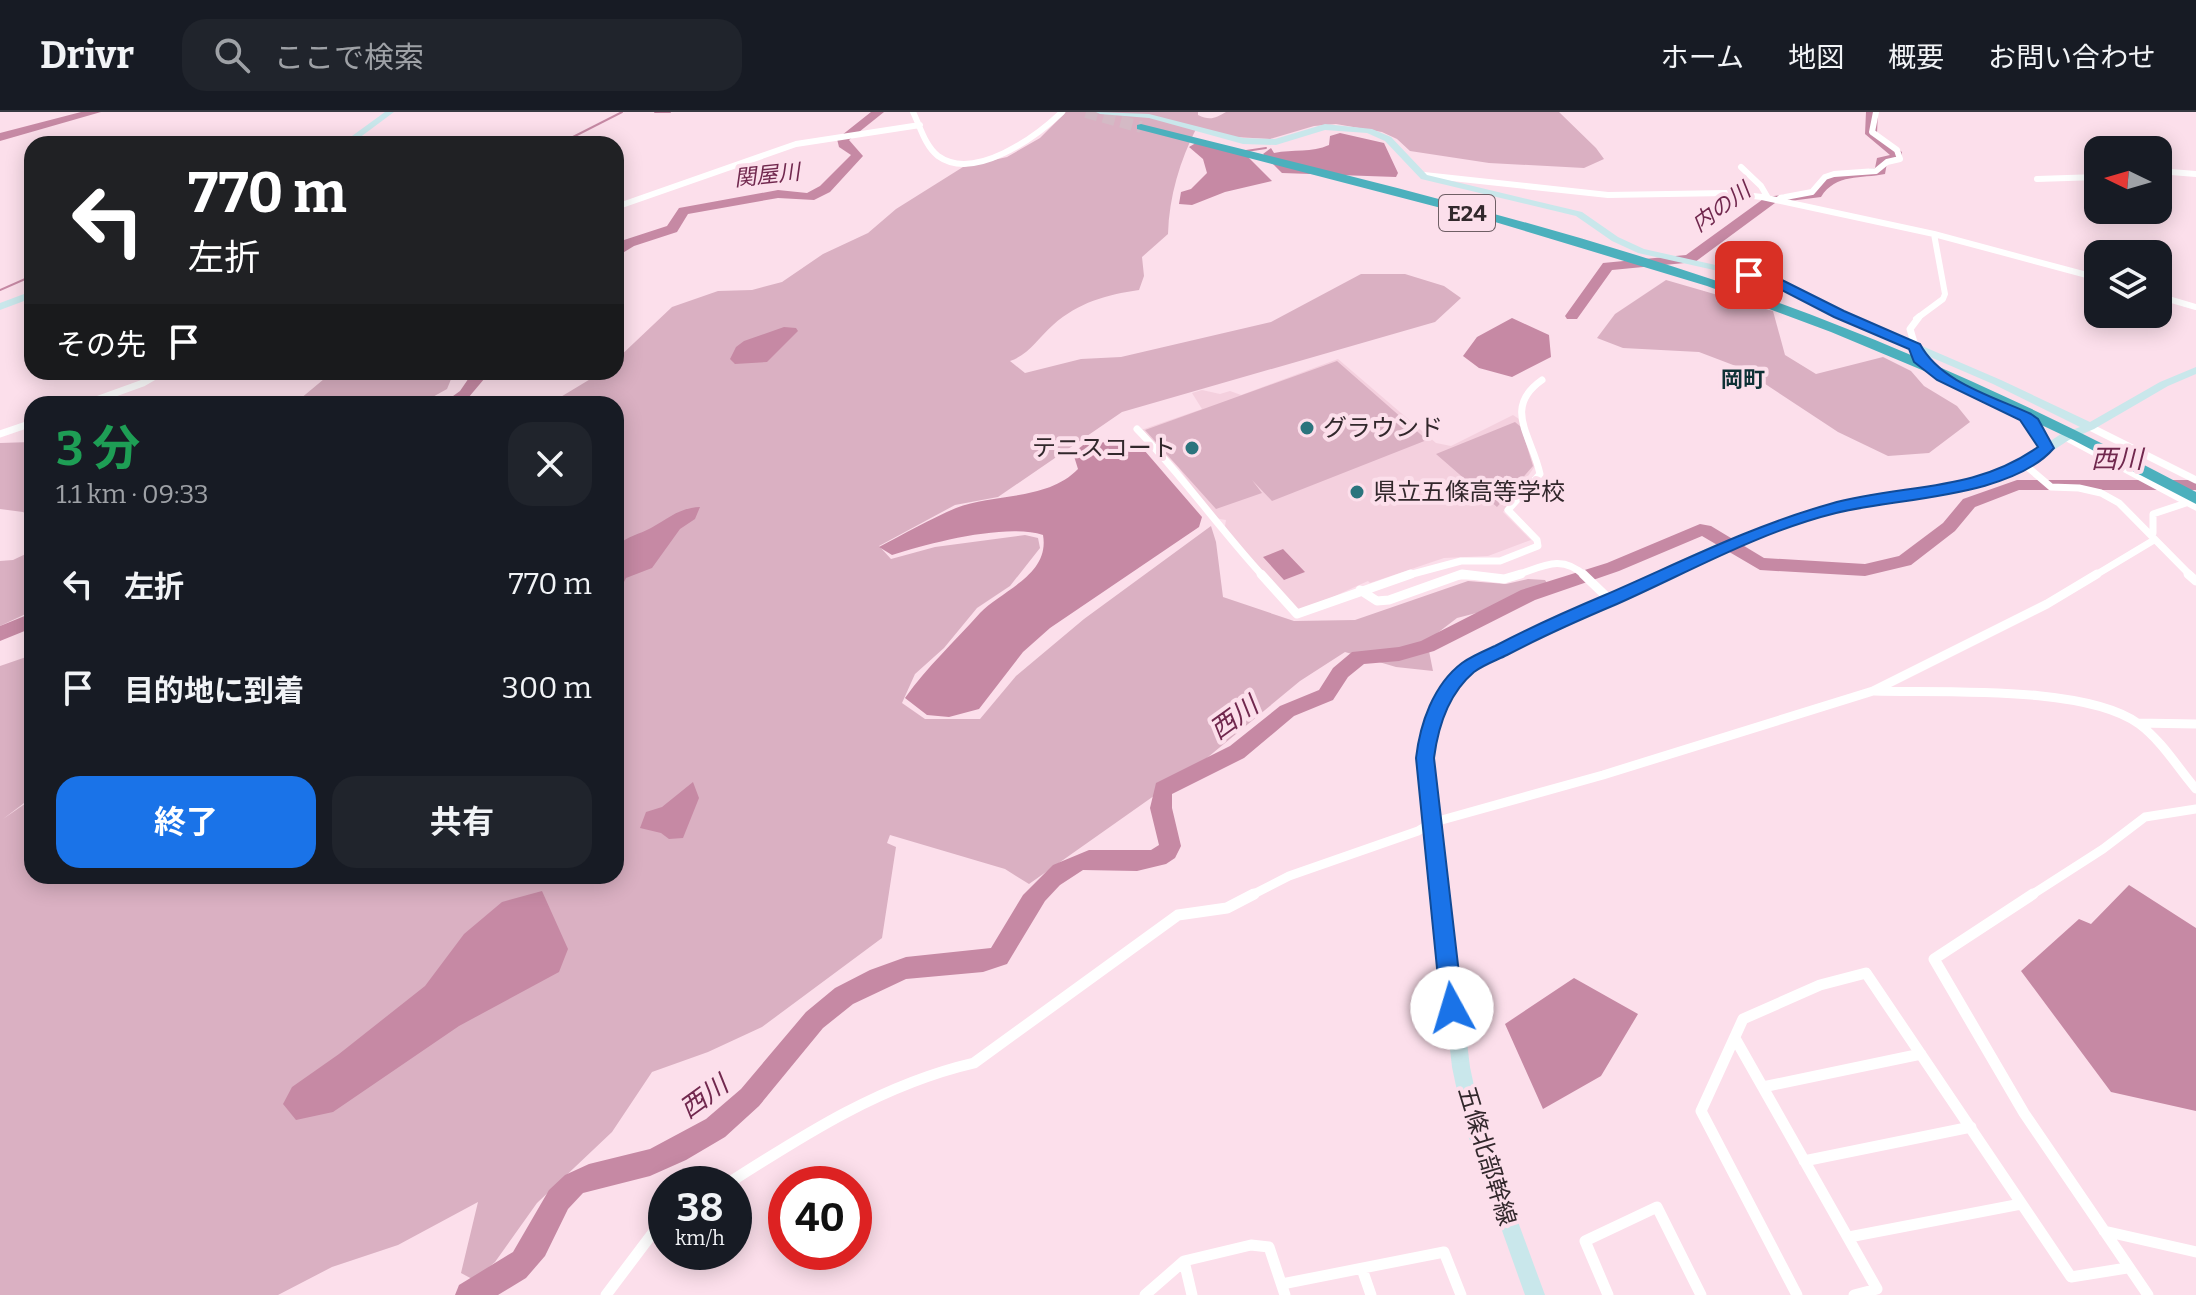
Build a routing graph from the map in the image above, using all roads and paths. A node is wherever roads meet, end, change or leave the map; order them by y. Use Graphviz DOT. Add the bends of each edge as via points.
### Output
graph roads {
  1 [pos="390,112"];
  2 [pos="400,112"];
  3 [pos="913,112"];
  4 [pos="1062,112"];
  5 [pos="1100,112"];
  6 [pos="1876,112"];
  7 [pos="920,125"];
  8 [pos="1141,127"];
  9 [pos="356,136"];
  10 [pos="366,136"];
  11 [pos="1741,167"];
  12 [pos="2172,172"];
  13 [pos="2196,174"];
  14 [pos="1421,175"];
  15 [pos="2084,177"];
  16 [pos="1447,179"];
  17 [pos="2037,179"];
  18 [pos="1432,180"];
  19 [pos="1770,198"];
  20 [pos="624,204"];
  21 [pos="1934,234"];
  22 [pos="2084,274"];
  23 [pos="24,294"];
  24 [pos="2172,300"];
  25 [pos="0,304"];
  26 [pos="2196,307"];
  27 [pos="1915,346"];
  28 [pos="2196,370"];
  29 [pos="148,380"];
  30 [pos="1542,380"];
  31 [pos="107,396"];
  32 [pos="24,426"];
  33 [pos="2090,427"];
  34 [pos="1137,429"];
  35 [pos="0,434"];
  36 [pos="2065,437"];
  37 [pos="2047,448"];
  38 [pos="2110,462"];
  39 [pos="2024,464"];
  40 [pos="2196,480"];
  41 [pos="2193,501"];
  42 [pos="2196,507"];
  43 [pos="2154,540"];
  44 [pos="2196,581"];
  45 [pos="1360,590"];
  46 [pos="1610,600"];
  47 [pos="1873,691"];
  48 [pos="2138,723"];
  49 [pos="2196,724"];
  50 [pos="2196,789"];
  51 [pos="2196,809"];
  52 [pos="1431,823"];
  53 [pos="1736,1040"];
  54 [pos="1921,1054"];
  55 [pos="1763,1087"];
  56 [pos="1971,1127"];
  57 [pos="1804,1161"];
  58 [pos="752,1168"];
  59 [pos="2021,1204"];
  60 [pos="2104,1231"];
  61 [pos="1849,1237"];
  62 [pos="648,1239"];
  63 [pos="2196,1252"];
  64 [pos="1184,1261"];
  65 [pos="2127,1268"];
  66 [pos="1362,1269"];
  67 [pos="1283,1289"];
  68 [pos="606,1295"];
  69 [pos="1145,1295"];
  70 [pos="1192,1295"];
  71 [pos="1371,1295"];
  72 [pos="1461,1295"];
  73 [pos="1535,1295"];
  74 [pos="1608,1295"];
  75 [pos="1701,1295"];
  76 [pos="1797,1295"];
  77 [pos="1854,1295"];
  78 [pos="2148,1295"];
  1 -- 9 [label="street"];
  2 -- 10 [label="street"];
  3 -- 7 [label="street"];
  4 -- 7 [label="street" via="1013,148 973,163 940,158"];
  5 -- 14 [label="street" via="1149,116 1243,141 1276,142 1325,127 1361,129 1388,139"];
  6 -- 19 [label="street" via="1874,135 1901,154 1900,159 1881,169 1825,177 1812,192"];
  7 -- 20 [label="street" via="796,144"];
  8 -- 41 [label="highway, E24" via="1709,282 1840,329 2004,401"];
  11 -- 19 [label="street"];
  12 -- 13 [label="street"];
  14 -- 16 [label="street"];
  14 -- 18 [label="street"];
  15 -- 17 [label="street"];
  16 -- 18 [label="street"];
  16 -- 19 [label="street" via="1608,195 1727,193"];
  18 -- 27 [label="street" via="1579,214 1641,251 1775,281"];
  19 -- 21 [label="street"];
  21 -- 22 [label="street"];
  21 -- 27 [label="street" via="1945,294 1915,320 1910,329"];
  23 -- 25 [label="street"];
  24 -- 26 [label="street"];
  27 -- 33 [label="street"];
  27 -- 37 [label="street" via="1919,359 1942,377 2025,417"];
  28 -- 33 [label="street, 五條北部幹線"];
  29 -- 31 [label="street"];
  30 -- 45 [label="street" via="1525,392 1519,410 1540,474 1508,510 1538,546 1500,561 1450,562"];
  32 -- 35 [label="street"];
  33 -- 36 [label="street, 五條北部幹線"];
  33 -- 38 [label="street" via="2115,451"];
  33 -- 40 [label="street"];
  34 -- 45 [label="street" via="1297,614"];
  36 -- 37 [label="street, 五條北部幹線"];
  36 -- 38 [label="street"];
  37 -- 39 [label="street, 五條北部幹線"];
  38 -- 41 [label="street"];
  39 -- 43 [label="street" via="2051,487 2099,490 2141,519"];
  39 -- 46 [label="street, 五條北部幹線" via="1945,491 1834,508 1716,549"];
  41 -- 42 [label="street"];
  41 -- 43 [label="street" via="2153,514"];
  43 -- 44 [label="street"];
  43 -- 47 [label="street" via="2047,604"];
  45 -- 46 [label="street" via="1377,601 1389,600 1462,574 1504,579 1562,561 1575,566"];
  46 -- 52 [label="street, 五條北部幹線" via="1520,639 1468,668 1454,682 1428,731"];
  47 -- 48 [label="street" via="2083,702"];
  47 -- 52 [label="street"];
  48 -- 49 [label="street"];
  48 -- 50 [label="street"];
  51 -- 60 [label="street" via="2145,817 1934,959 2024,1113"];
  52 -- 58 [label="street" via="1289,876 1227,908 1178,915 974,1063 945,1067 877,1098"];
  52 -- 73 [label="street, 五條北部幹線" via="1467,1095 1494,1188"];
  53 -- 54 [label="street" via="1743,1019 1820,985 1866,973"];
  53 -- 55 [label="street"];
  53 -- 76 [label="street" via="1701,1111"];
  54 -- 55 [label="street"];
  54 -- 56 [label="street"];
  55 -- 57 [label="street"];
  56 -- 57 [label="street"];
  56 -- 59 [label="street"];
  57 -- 61 [label="street"];
  59 -- 61 [label="street"];
  59 -- 65 [label="street" via="2071,1277"];
  60 -- 63 [label="street"];
  60 -- 65 [label="street"];
  61 -- 77 [label="street" via="1877,1289"];
  62 -- 68 [label="street"];
  64 -- 67 [label="street" via="1251,1245 1269,1247"];
  64 -- 69 [label="street"];
  64 -- 70 [label="street"];
  65 -- 78 [label="street"];
  66 -- 67 [label="street"];
  66 -- 71 [label="street"];
  66 -- 72 [label="street" via="1444,1252"];
  74 -- 75 [label="street" via="1585,1241 1657,1207"];
}
